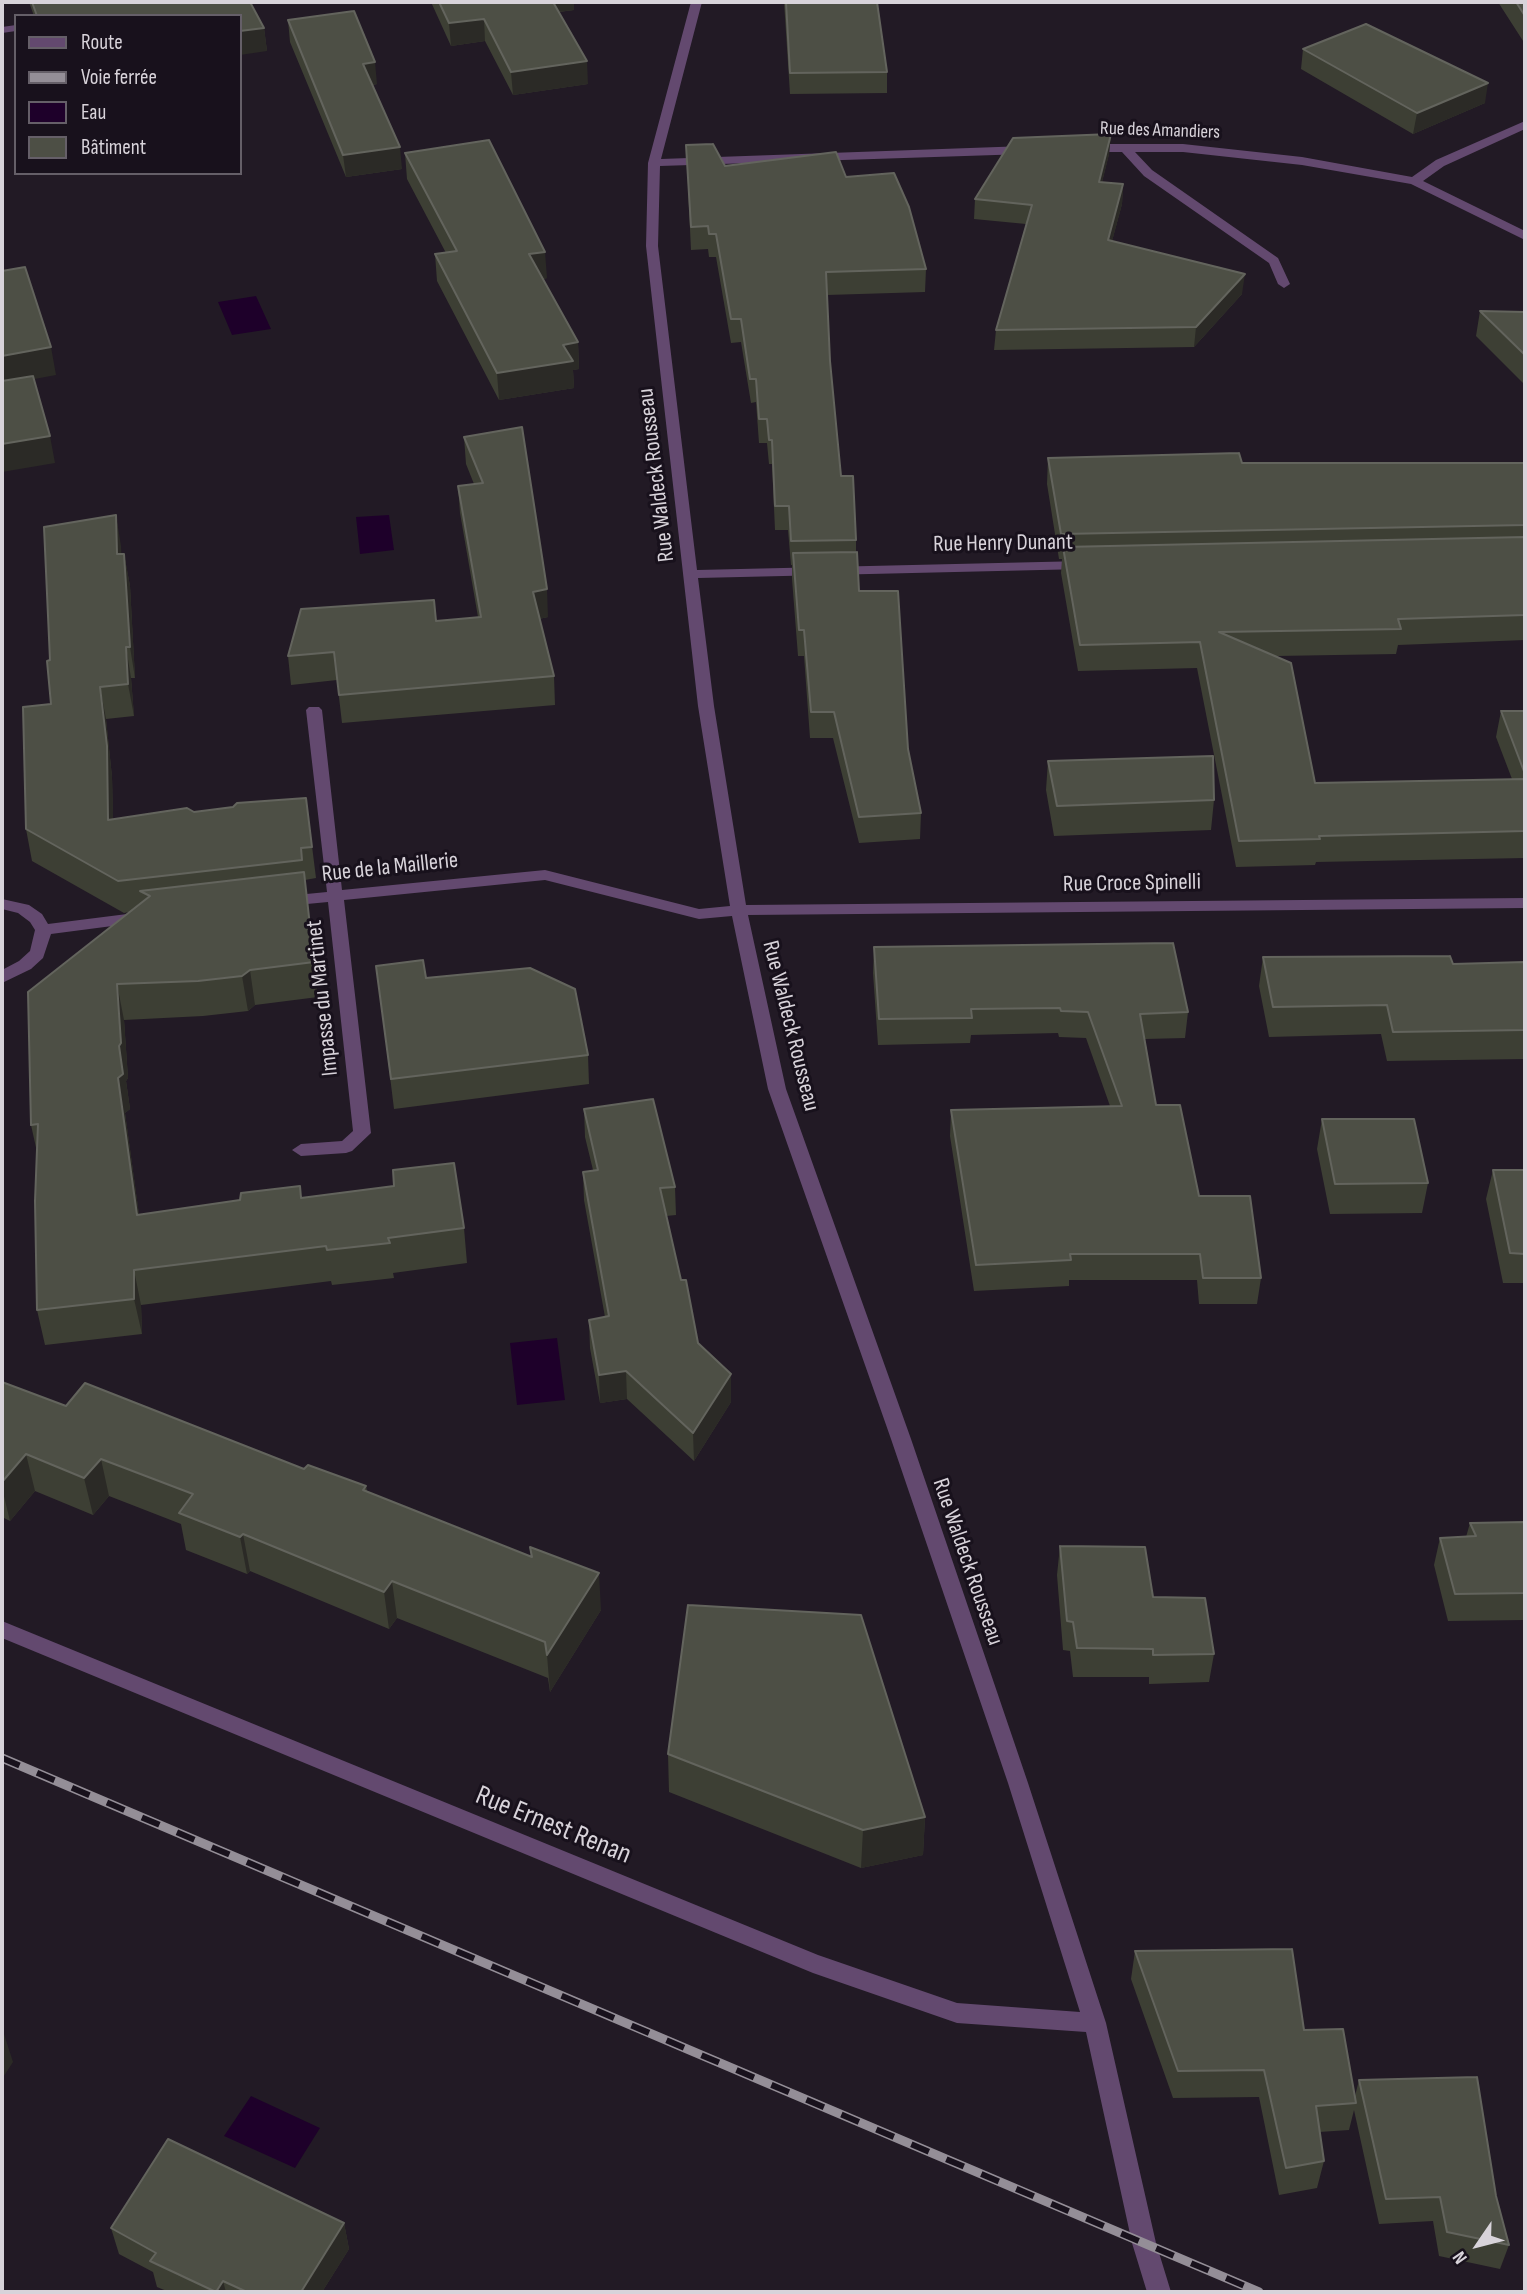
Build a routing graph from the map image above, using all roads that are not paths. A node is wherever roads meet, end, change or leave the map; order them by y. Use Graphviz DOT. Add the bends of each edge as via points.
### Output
graph roads {
  1 [pos="696,2"];
  2 [pos="1525,125"];
  3 [pos="1124,147"];
  4 [pos="1069,149"];
  5 [pos="1041,150"];
  6 [pos="654,163"];
  7 [pos="1414,181"];
  8 [pos="1525,236"];
  9 [pos="1284,284"];
  10 [pos="1100,564"];
  11 [pos="692,574"];
  12 [pos="314,710"];
  13 [pos="335,896"];
  14 [pos="272,902"];
  15 [pos="1525,903"];
  16 [pos="2,904"];
  17 [pos="739,910"];
  18 [pos="154,916"];
  19 [pos="43,930"];
  20 [pos="2,977"];
  21 [pos="301,1150"];
  22 [pos="2,1629"];
  23 [pos="1095,2023"];
  24 [pos="1159,2292"];
  1 -- 6 [label="street, Rue Waldeck Rousseau"];
  2 -- 7 [label="street" via="1440,163"];
  3 -- 4 [label="street, Rue des Amandiers"];
  3 -- 7 [label="street, Rue des Amandiers" via="1183,148 1302,161"];
  3 -- 9 [label="street" via="1148,173 1274,261"];
  5 -- 6 [label="street"];
  6 -- 11 [label="street, Rue Waldeck Rousseau" via="652,246"];
  7 -- 8 [label="street, Rue des Amandiers"];
  10 -- 11 [label="street, Rue Henry Dunant"];
  11 -- 17 [label="street, Rue Waldeck Rousseau" via="706,706"];
  12 -- 13 [label="street, Impasse du Martinet"];
  13 -- 14 [label="street, Rue de la Maillerie"];
  13 -- 17 [label="street, Rue de la Maillerie" via="545,875 699,915"];
  13 -- 21 [label="street, Impasse du Martinet" via="362,1133 346,1147"];
  15 -- 17 [label="street, Rue Croce Spinelli"];
  16 -- 19 [label="street" via="23,909"];
  17 -- 23 [label="street, Rue Waldeck Rousseau" via="777,1089 901,1439"];
  18 -- 19 [label="street"];
  19 -- 20 [label="street" via="37,954"];
  22 -- 23 [label="street, Rue Ernest Renan" via="826,1967 957,2013"];
  23 -- 24 [label="street, Rue Waldeck Rousseau"];
}
